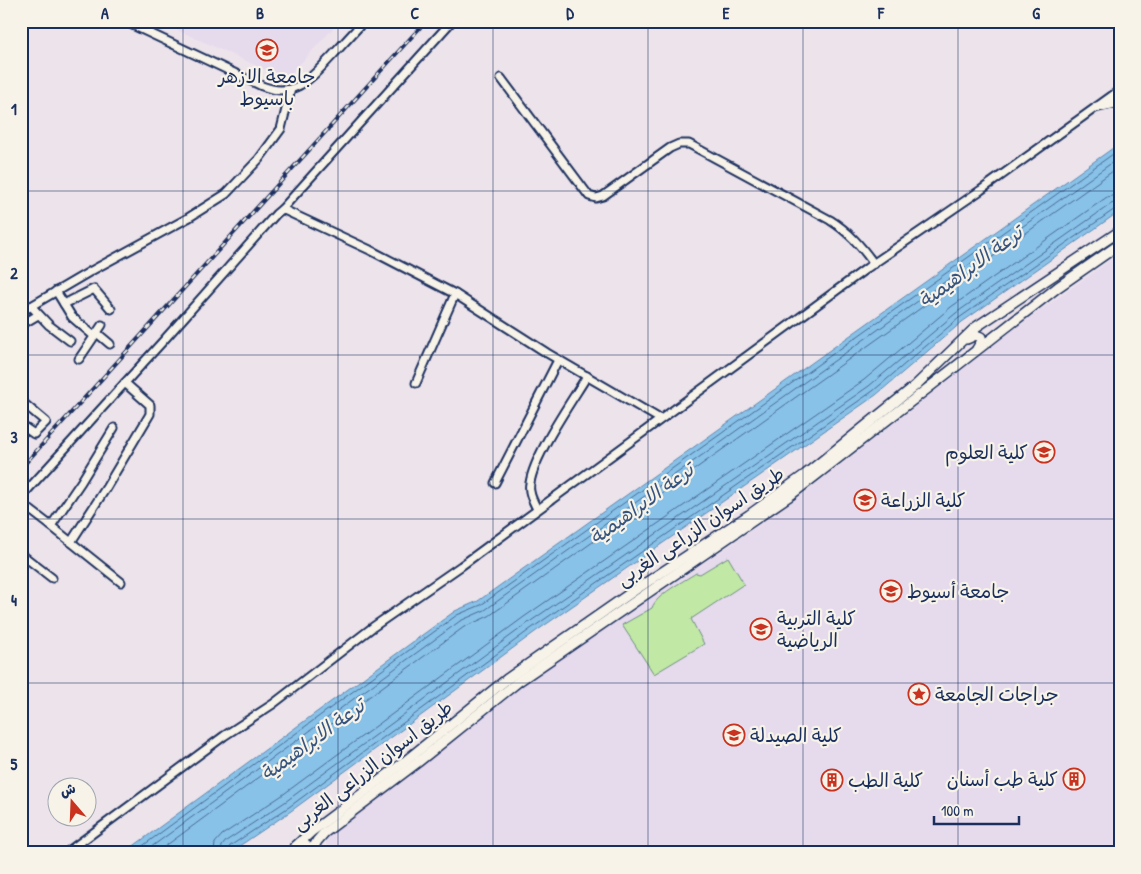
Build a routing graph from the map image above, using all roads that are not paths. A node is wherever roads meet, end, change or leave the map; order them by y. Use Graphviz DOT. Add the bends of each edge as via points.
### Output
graph roads {
  1 [pos="124,21"];
  2 [pos="364,21"];
  3 [pos="452,21"];
  4 [pos="502,78"];
  5 [pos="291,89"];
  6 [pos="1118,95"];
  7 [pos="1098,107"];
  8 [pos="282,209"];
  9 [pos="1120,231"];
  10 [pos="1120,244"];
  11 [pos="874,264"];
  12 [pos="56,291"];
  13 [pos="455,294"];
  14 [pos="64,304"];
  15 [pos="31,306"];
  16 [pos="111,309"];
  17 [pos="21,312"];
  18 [pos="995,314"];
  19 [pos="38,315"];
  20 [pos="21,325"];
  21 [pos="102,325"];
  22 [pos="1007,326"];
  23 [pos="96,334"];
  24 [pos="70,341"];
  25 [pos="960,343"];
  26 [pos="110,344"];
  27 [pos="976,351"];
  28 [pos="79,359"];
  29 [pos="558,360"];
  30 [pos="587,376"];
  31 [pos="125,384"];
  32 [pos="416,384"];
  33 [pos="21,400"];
  34 [pos="660,419"];
  35 [pos="21,425"];
  36 [pos="114,428"];
  37 [pos="495,483"];
  38 [pos="21,497"];
  39 [pos="21,507"];
  40 [pos="537,509"];
  41 [pos="51,526"];
  42 [pos="71,542"];
  43 [pos="21,554"];
  44 [pos="52,578"];
  45 [pos="121,582"];
  46 [pos="294,849"];
  47 [pos="312,852"];
  48 [pos="66,853"];
  49 [pos="284,853"];
  1 -- 5 [label="street" via="262,86"];
  2 -- 5 [label="street" via="311,78"];
  3 -- 8 [label="street"];
  4 -- 11 [label="street" via="588,196 603,196 670,148 689,144 830,220 857,242"];
  5 -- 12 [label="street" via="281,129 259,159 226,194"];
  6 -- 7 [label="main road"];
  7 -- 11 [label="street"];
  8 -- 13 [label="street"];
  8 -- 31 [label="street"];
  9 -- 18 [label="main road, طريق اسوان الزراعى الغربى"];
  10 -- 22 [label="main road, طريق اسوان الزراعى الغربى"];
  11 -- 34 [label="street"];
  12 -- 14 [label="street"];
  12 -- 15 [label="street"];
  13 -- 29 [label="street"];
  13 -- 32 [label="street"];
  14 -- 16 [label="street" via="95,289"];
  14 -- 23 [label="street" via="79,324"];
  15 -- 17 [label="street"];
  15 -- 19 [label="street"];
  18 -- 22 [label="main road" via="989,324 990,329 996,331"];
  18 -- 25 [label="main road, طريق اسوان الزراعى الغربى"];
  19 -- 20 [label="street"];
  19 -- 24 [label="street"];
  21 -- 23 [label="street"];
  22 -- 27 [label="main road, طريق اسوان الزراعى الغربى"];
  23 -- 26 [label="street"];
  23 -- 28 [label="street"];
  25 -- 27 [label="main road" via="980,335 982,341"];
  25 -- 46 [label="main road, طريق اسوان الزراعى الغربى" via="909,391 806,474 514,674 382,780 311,832"];
  27 -- 47 [label="main road, طريق اسوان الزراعى الغربى" via="758,518 519,681 324,833"];
  29 -- 30 [label="street"];
  29 -- 37 [label="street"];
  30 -- 34 [label="street"];
  30 -- 40 [label="street" via="533,471 530,493"];
  31 -- 38 [label="street"];
  31 -- 42 [label="street" via="150,405 150,414"];
  33 -- 35 [label="street" via="46,422 34,434"];
  34 -- 40 [label="street"];
  36 -- 41 [label="street"];
  39 -- 41 [label="street"];
  40 -- 48 [label="street"];
  41 -- 42 [label="street"];
  42 -- 45 [label="street"];
  43 -- 44 [label="street"];
  46 -- 47 [label="main road" via="304,844"];
  46 -- 49 [label="main road, طريق اسوان الزراعى الغربى"];
}
